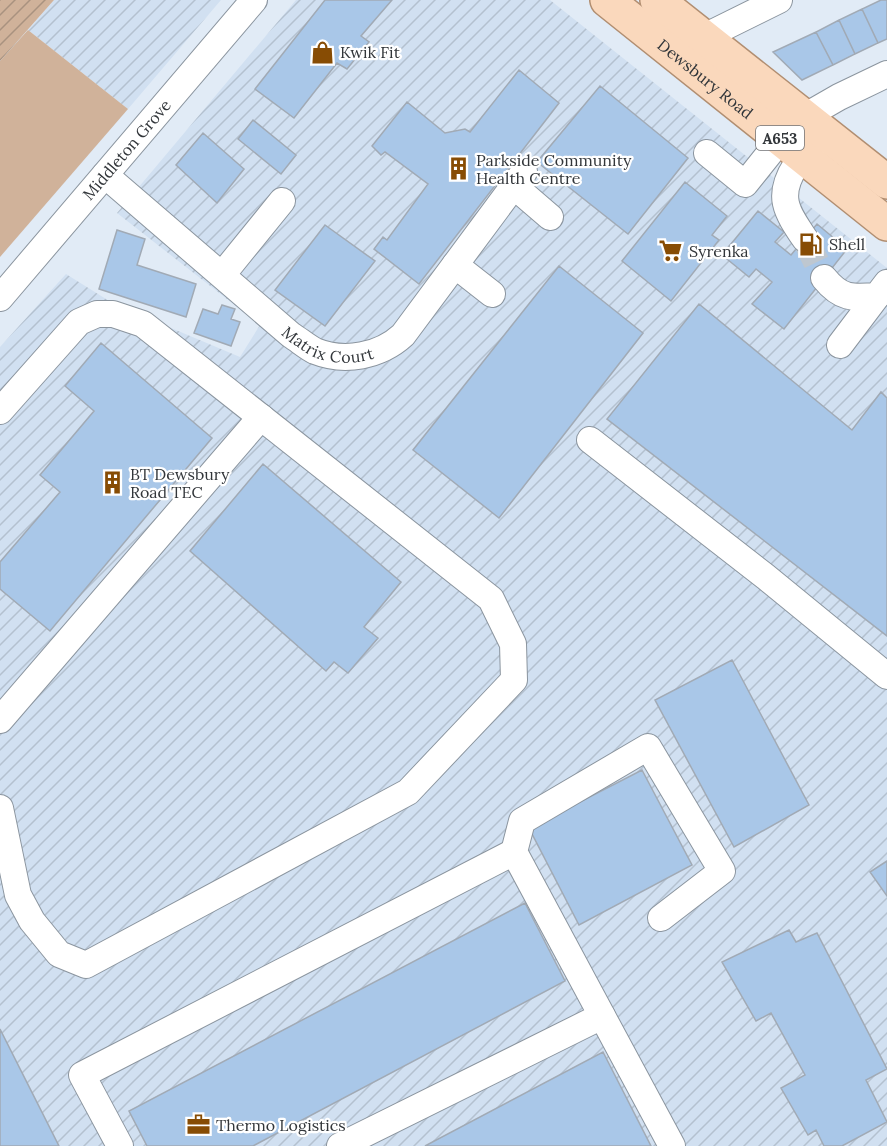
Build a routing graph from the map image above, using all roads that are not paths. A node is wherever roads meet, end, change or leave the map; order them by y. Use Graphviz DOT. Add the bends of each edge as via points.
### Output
graph roads {
  1 [pos="254,0"];
  2 [pos="607,0"];
  3 [pos="657,0"];
  4 [pos="779,0"];
  5 [pos="703,38"];
  6 [pos="672,53"];
  7 [pos="887,74"];
  8 [pos="791,136"];
  9 [pos="707,153"];
  10 [pos="105,175"];
  11 [pos="887,182"];
  12 [pos="282,201"];
  13 [pos="550,217"];
  14 [pos="887,224"];
  15 [pos="805,239"];
  16 [pos="455,265"];
  17 [pos="222,275"];
  18 [pos="824,278"];
  19 [pos="882,289"];
  20 [pos="492,294"];
  21 [pos="0,298"];
  22 [pos="840,345"];
  23 [pos="0,411"];
  24 [pos="261,417"];
  25 [pos="590,440"];
  26 [pos="887,676"];
  27 [pos="0,720"];
  28 [pos="0,808"];
  29 [pos="514,852"];
  30 [pos="661,918"];
  31 [pos="602,1016"];
  32 [pos="120,1146"];
  33 [pos="340,1146"];
  34 [pos="672,1146"];
  1 -- 10 [label="street, Middleton Grove"];
  2 -- 6 [label="main road, Dewsbury Road / A653"];
  3 -- 5 [label="main road, Dewsbury Road / A653"];
  4 -- 5 [label="street"];
  5 -- 6 [label="street"];
  5 -- 8 [label="main road, Dewsbury Road / A653"];
  6 -- 8 [label="main road, Dewsbury Road / A653"];
  7 -- 8 [label="street" via="839,97"];
  8 -- 9 [label="street" via="745,184"];
  8 -- 11 [label="main road, Dewsbury Road / A653" via="836,143"];
  8 -- 14 [label="main road, Dewsbury Road / A653"];
  8 -- 15 [label="street" via="783,197"];
  10 -- 17 [label="street, Matrix Court"];
  10 -- 21 [label="street, Middleton Grove"];
  12 -- 17 [label="street"];
  13 -- 16 [label="street, Matrix Court" via="519,179"];
  16 -- 17 [label="street, Matrix Court" via="398,340 376,353 353,356 333,356 314,350"];
  16 -- 20 [label="street"];
  18 -- 19 [label="street" via="834,290 845,295 859,297"];
  19 -- 22 [label="street"];
  23 -- 24 [label="street" via="79,322 97,314 113,314 143,324"];
  24 -- 27 [label="street"];
  24 -- 28 [label="street" via="491,599 513,644 514,680 408,792 86,964 59,954 32,921 18,895"];
  25 -- 26 [label="street"];
  29 -- 30 [label="street" via="522,821 648,747 722,871"];
  29 -- 31 [label="street"];
  29 -- 32 [label="street" via="82,1075"];
  31 -- 33 [label="street"];
  31 -- 34 [label="street"];
}
